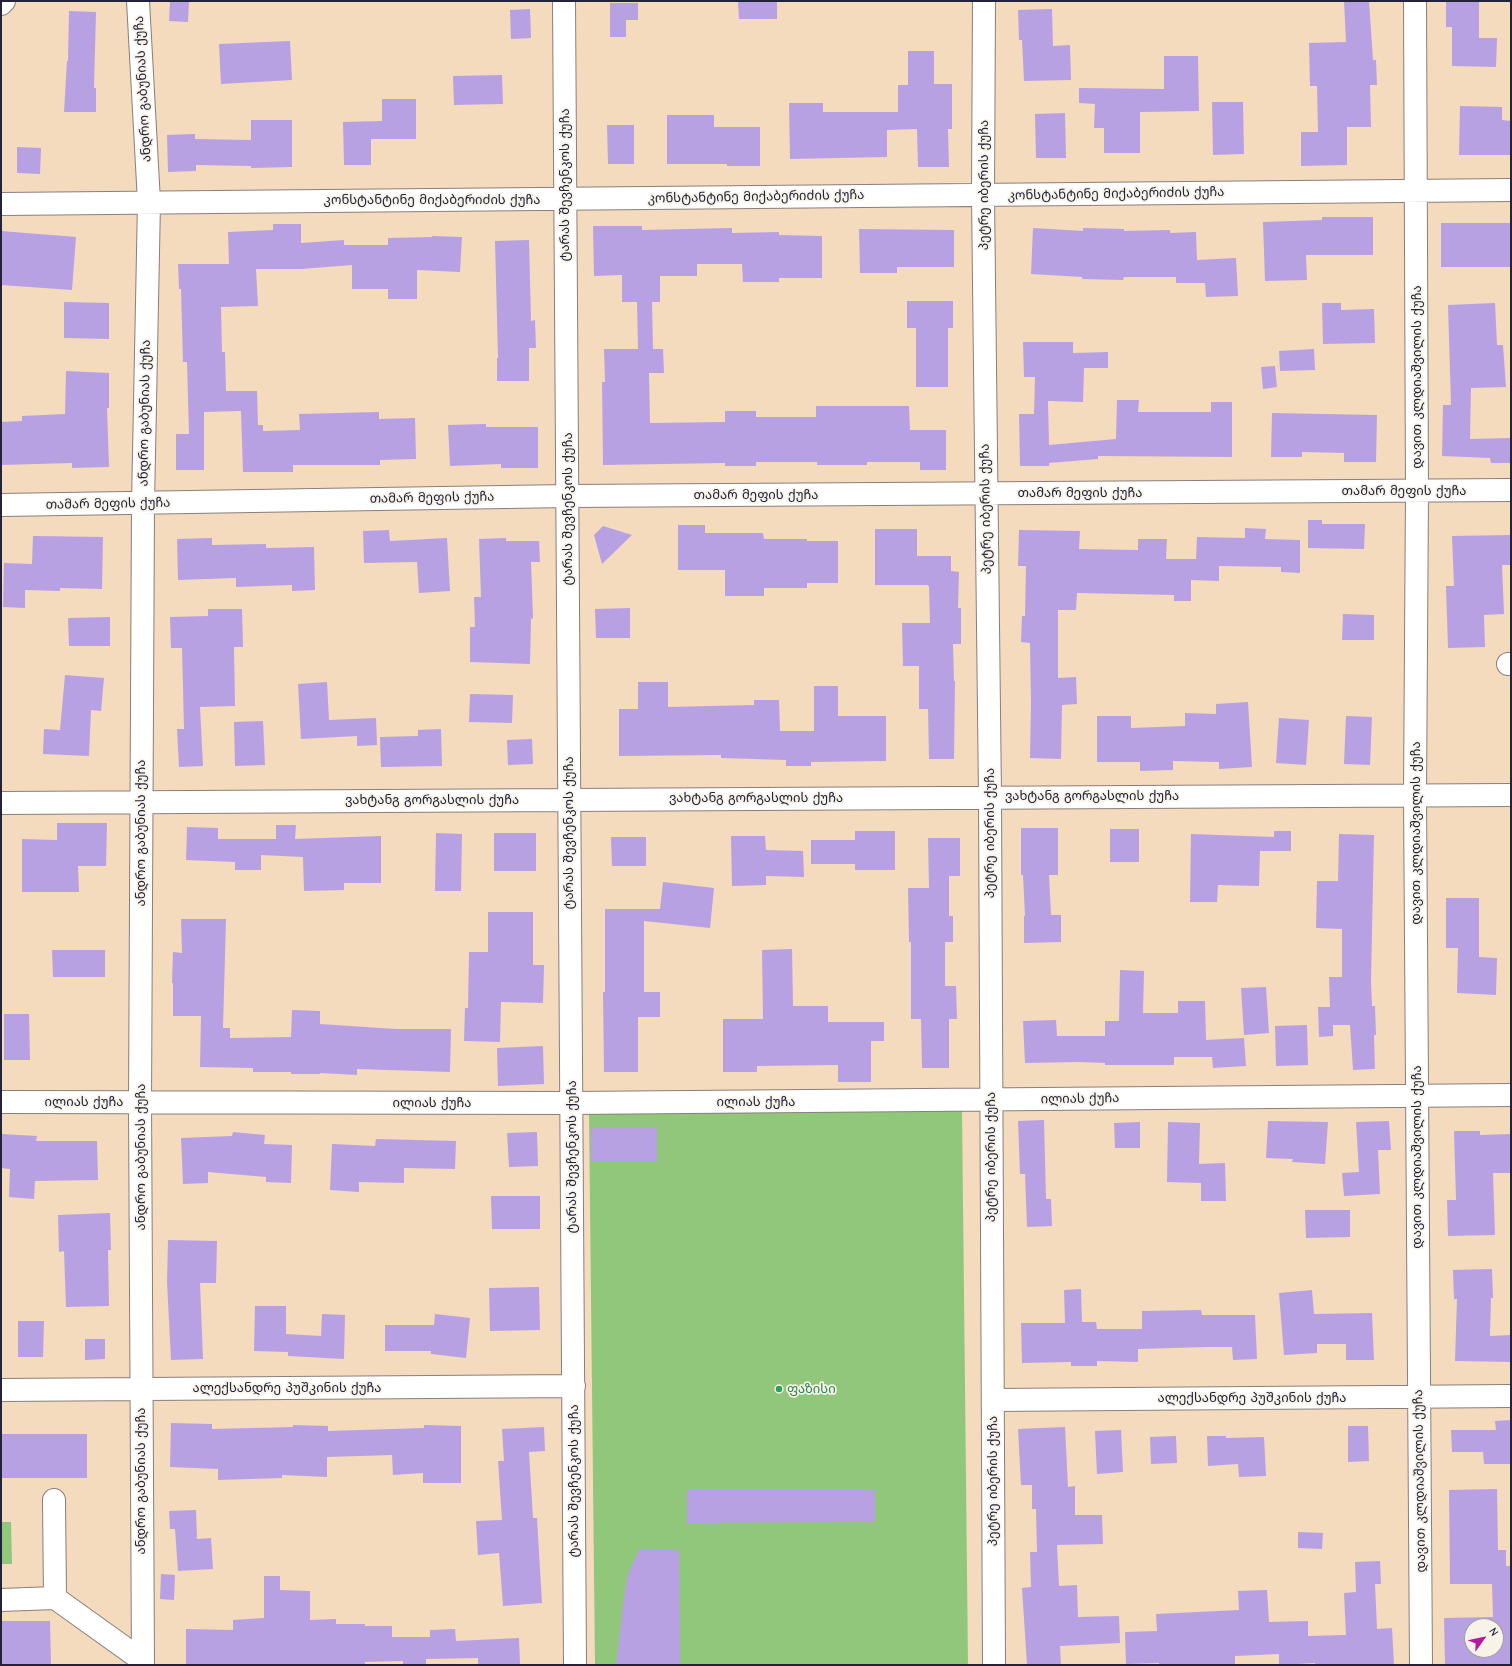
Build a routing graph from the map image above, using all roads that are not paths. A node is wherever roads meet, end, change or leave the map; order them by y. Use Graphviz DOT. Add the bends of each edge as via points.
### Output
graph roads {
  1 [pos="4,1"];
  2 [pos="138,1"];
  3 [pos="564,1"];
  4 [pos="984,1"];
  5 [pos="1415,1"];
  6 [pos="1,4"];
  7 [pos="1511,190"];
  8 [pos="1416,191"];
  9 [pos="984,195"];
  10 [pos="565,199"];
  11 [pos="148,202"];
  12 [pos="1,204"];
  13 [pos="1511,490"];
  14 [pos="1417,491"];
  15 [pos="986,493"];
  16 [pos="568,496"];
  17 [pos="143,504"];
  18 [pos="1,505"];
  19 [pos="1415,795"];
  20 [pos="1511,795"];
  21 [pos="990,797"];
  22 [pos="569,799"];
  23 [pos="142,801"];
  24 [pos="1,803"];
  25 [pos="1417,1096"];
  26 [pos="1511,1096"];
  27 [pos="991,1100"];
  28 [pos="1,1102"];
  29 [pos="140,1102"];
  30 [pos="572,1103"];
  31 [pos="574,1386"];
  32 [pos="141,1388"];
  33 [pos="1,1390"];
  34 [pos="1511,1396"];
  35 [pos="1419,1397"];
  36 [pos="993,1400"];
  37 [pos="54,1500"];
  38 [pos="55,1598"];
  39 [pos="1,1600"];
  40 [pos="143,1663"];
  41 [pos="575,1665"];
  42 [pos="994,1665"];
  43 [pos="1422,1665"];
  1 -- 6 [label="street"];
  2 -- 11 [label="street, ანდრო გაბუნიას ქუჩა"];
  3 -- 10 [label="street, ტარას შევჩენკოს ქუჩა"];
  4 -- 9 [label="street, პეტრე იბერის ქუჩა"];
  5 -- 8 [label="street, დავით კლდიაშვილის ქუჩა"];
  7 -- 8 [label="street, კონსტანტინე მიქაბერიძის ქუჩა"];
  8 -- 9 [label="street, კონსტანტინე მიქაბერიძის ქუჩა"];
  8 -- 14 [label="street, დავით კლდიაშვილის ქუჩა"];
  9 -- 10 [label="street, კონსტანტინე მიქაბერიძის ქუჩა"];
  9 -- 15 [label="street, პეტრე იბერის ქუჩა"];
  10 -- 11 [label="street, კონსტანტინე მიქაბერიძის ქუჩა"];
  10 -- 16 [label="street, ტარას შევჩენკოს ქუჩა"];
  11 -- 12 [label="street, კონსტანტინე მიქაბერიძის ქუჩა"];
  11 -- 17 [label="street, ანდრო გაბუნიას ქუჩა"];
  13 -- 14 [label="street, თამარ მეფის ქუჩა"];
  14 -- 15 [label="street, თამარ მეფის ქუჩა"];
  14 -- 19 [label="street, დავით კლდიაშვილის ქუჩა"];
  15 -- 16 [label="street, თამარ მეფის ქუჩა"];
  15 -- 21 [label="street, პეტრე იბერის ქუჩა"];
  16 -- 17 [label="street, თამარ მეფის ქუჩა"];
  16 -- 22 [label="street, ტარას შევჩენკოს ქუჩა"];
  17 -- 18 [label="street, თამარ მეფის ქუჩა"];
  17 -- 23 [label="street, ანდრო გაბუნიას ქუჩა"];
  19 -- 20 [label="street, ვახტანგ გორგასლის ქუჩა"];
  19 -- 21 [label="street, ვახტანგ გორგასლის ქუჩა"];
  19 -- 25 [label="street, დავით კლდიაშვილის ქუჩა"];
  21 -- 22 [label="street, ვახტანგ გორგასლის ქუჩა"];
  21 -- 27 [label="street, პეტრე იბერის ქუჩა"];
  22 -- 23 [label="street, ვახტანგ გორგასლის ქუჩა"];
  22 -- 30 [label="street, ტარას შევჩენკოს ქუჩა"];
  23 -- 24 [label="street, ვახტანგ გორგასლის ქუჩა"];
  23 -- 29 [label="street, ანდრო გაბუნიას ქუჩა"];
  25 -- 26 [label="street, ილიას ქუჩა"];
  25 -- 27 [label="street, ილიას ქუჩა"];
  25 -- 35 [label="street, დავით კლდიაშვილის ქუჩა"];
  27 -- 30 [label="street, ილიას ქუჩა"];
  27 -- 36 [label="street, პეტრე იბერის ქუჩა"];
  28 -- 29 [label="street, ილიას ქუჩა"];
  29 -- 30 [label="street, ილიას ქუჩა"];
  29 -- 32 [label="street, ანდრო გაბუნიას ქუჩა"];
  30 -- 31 [label="street, ტარას შევჩენკოს ქუჩა"];
  31 -- 32 [label="street, ალექსანდრე პუშკინის ქუჩა"];
  31 -- 41 [label="street, ტარას შევჩენკოს ქუჩა"];
  32 -- 33 [label="street, ალექსანდრე პუშკინის ქუჩა"];
  32 -- 40 [label="street, ანდრო გაბუნიას ქუჩა"];
  34 -- 35 [label="street, ალექსანდრე პუშკინის ქუჩა"];
  35 -- 36 [label="street, ალექსანდრე პუშკინის ქუჩა"];
  35 -- 43 [label="street, დავით კლდიაშვილის ქუჩა"];
  36 -- 42 [label="street, პეტრე იბერის ქუჩა"];
  37 -- 38 [label="street"];
  38 -- 39 [label="street"];
  38 -- 40 [label="street"];
}
